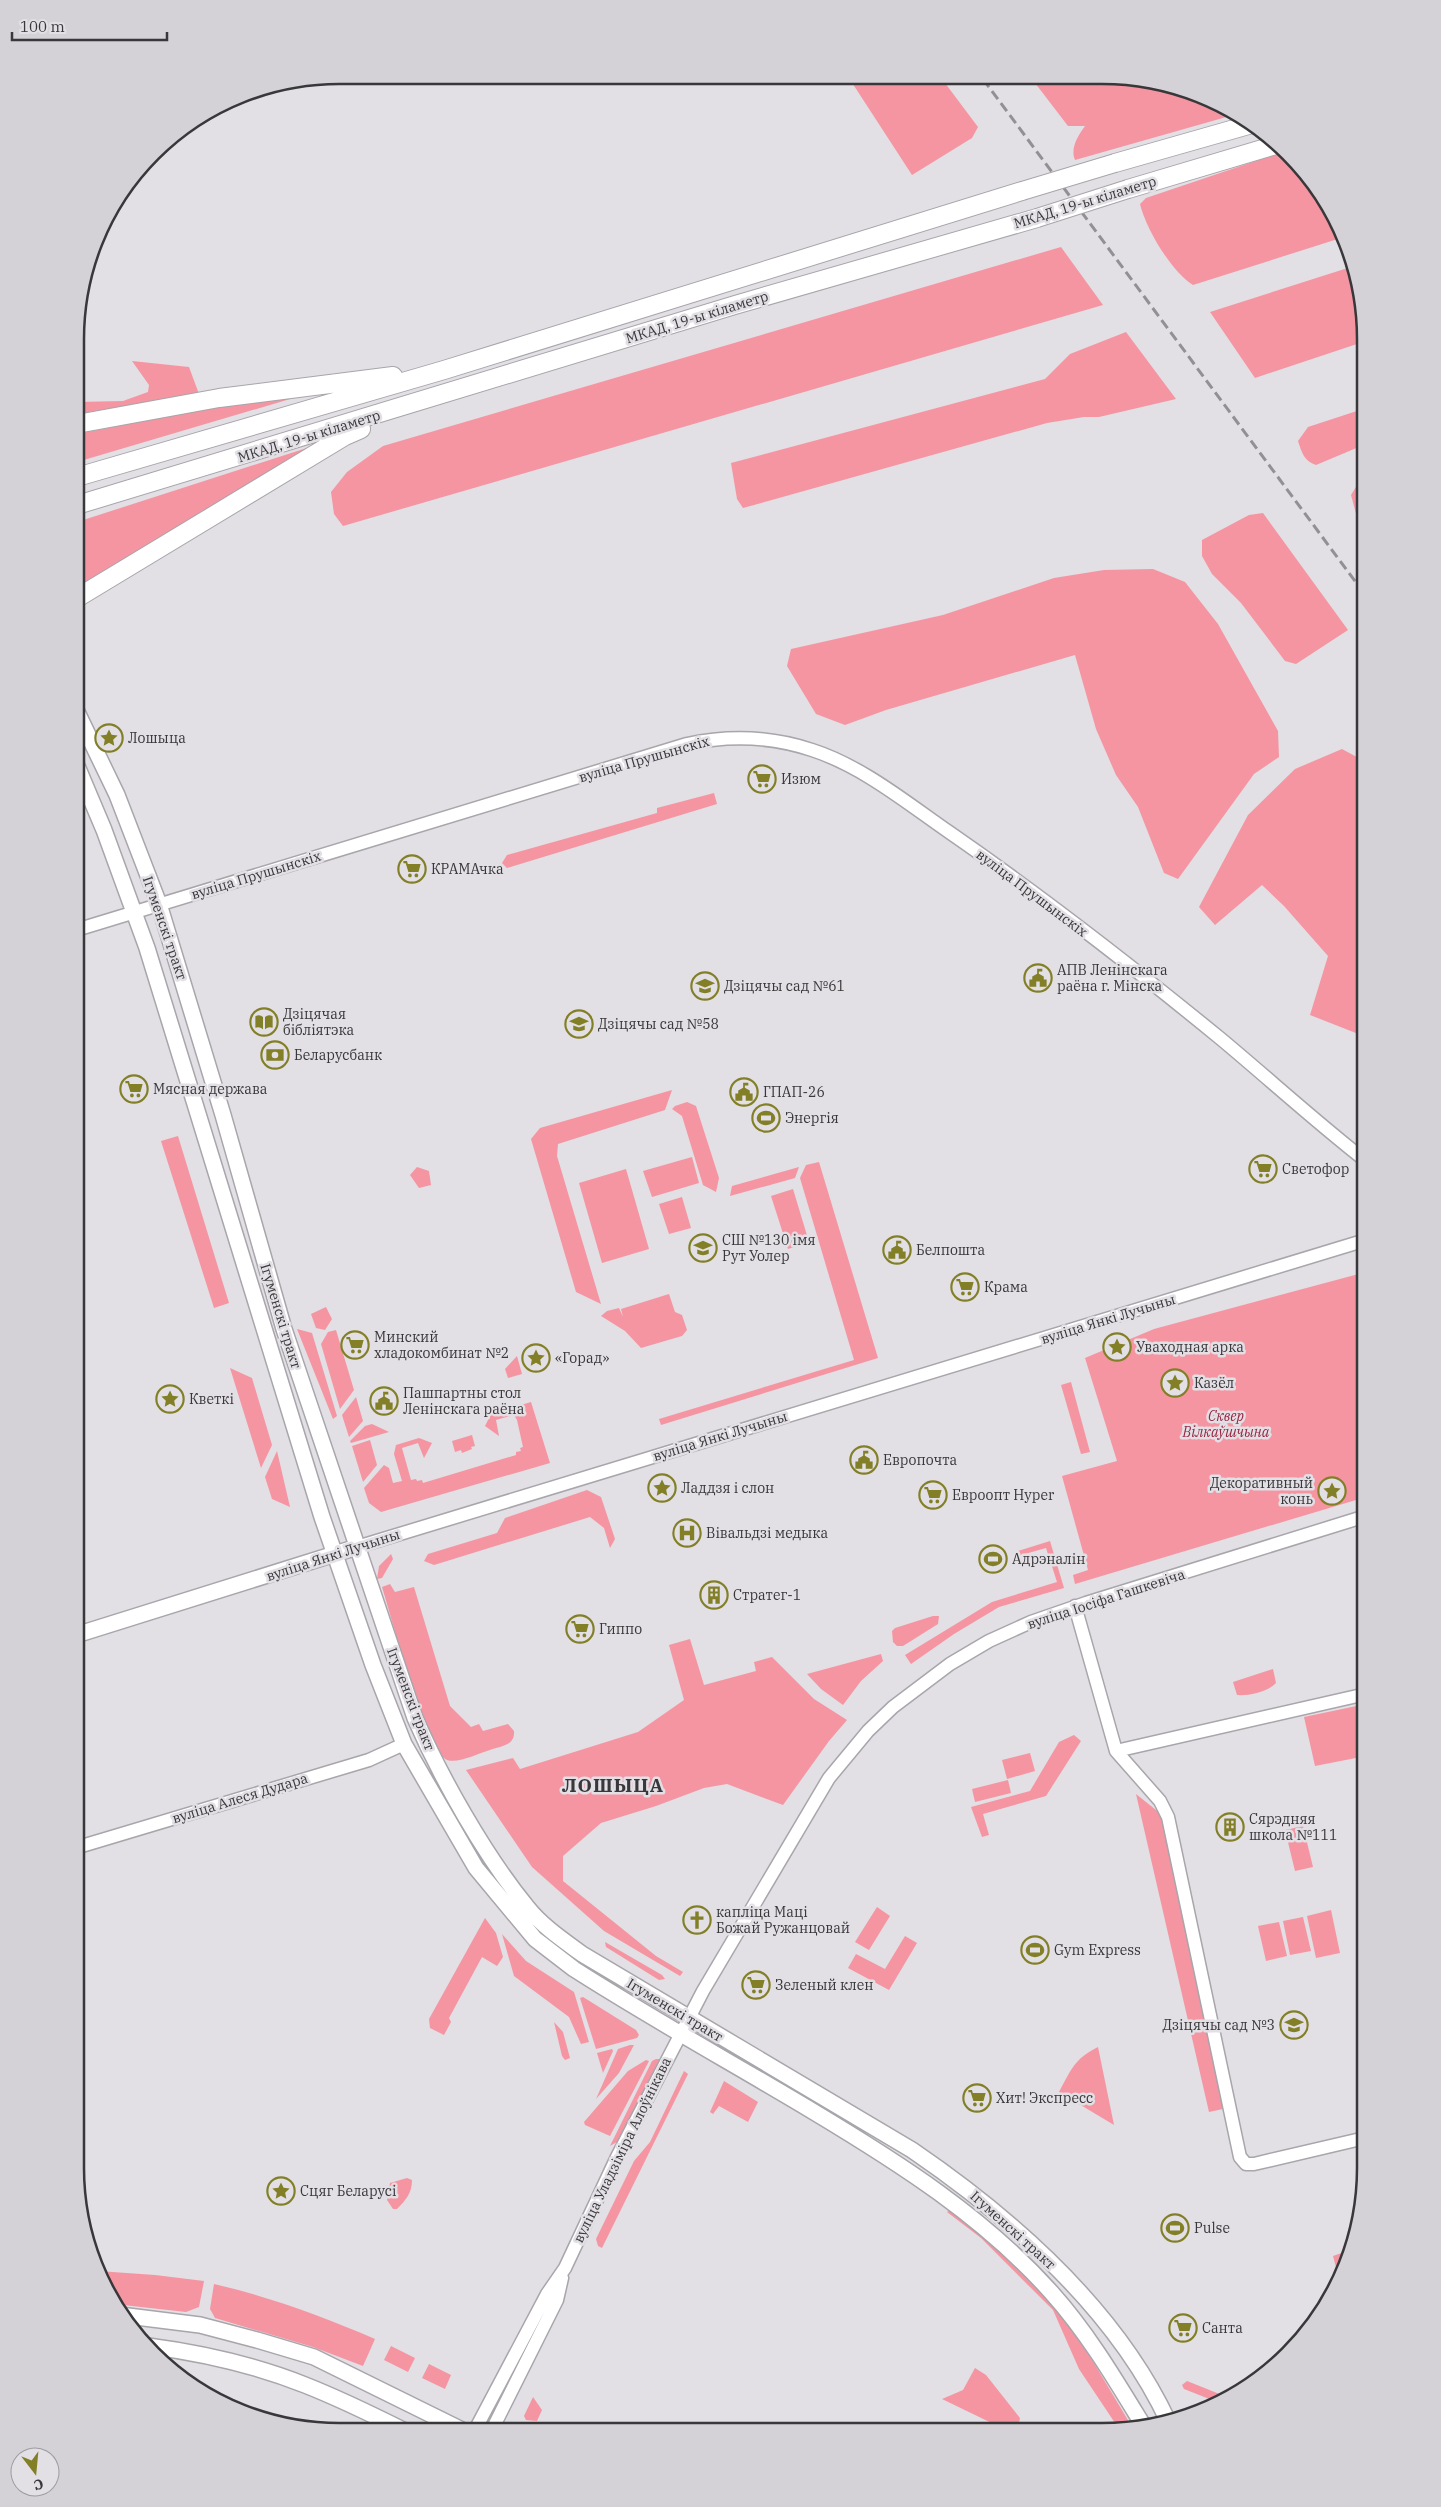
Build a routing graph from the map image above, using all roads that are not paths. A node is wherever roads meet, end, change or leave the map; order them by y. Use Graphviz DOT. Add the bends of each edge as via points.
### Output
graph roads {
  1 [pos="1243,126"];
  2 [pos="1270,147"];
  3 [pos="444,370"];
  4 [pos="413,405"];
  5 [pos="84,423"];
  6 [pos="84,476"];
  7 [pos="84,503"];
  8 [pos="84,594"];
  9 [pos="84,727"];
  10 [pos="84,783"];
  11 [pos="159,904"];
  12 [pos="134,912"];
  13 [pos="84,928"];
  14 [pos="1357,1153"];
  15 [pos="1357,1243"];
  16 [pos="1357,1519"];
  17 [pos="357,1547"];
  18 [pos="334,1555"];
  19 [pos="1075,1606"];
  20 [pos="84,1633"];
  21 [pos="1357,1696"];
  22 [pos="404,1744"];
  23 [pos="1116,1750"];
  24 [pos="84,1845"];
  25 [pos="688,2018"];
  26 [pos="680,2033"];
  27 [pos="1357,2140"];
  28 [pos="565,2268"];
  29 [pos="131,2317"];
  30 [pos="157,2347"];
  31 [pos="1165,2416"];
  32 [pos="1140,2420"];
  33 [pos="388,2423"];
  34 [pos="448,2423"];
  35 [pos="479,2423"];
  36 [pos="496,2423"];
  1 -- 3 [label="highway, МКАД, 19-ы кіламетр, bridge" via="1022,191"];
  2 -- 4 [label="highway, МКАД, 19-ы кіламетр, bridge" via="735,305"];
  3 -- 5 [label="highway" via="219,398"];
  3 -- 6 [label="highway, МКАД, 19-ы кіламетр"];
  4 -- 7 [label="highway, МКАД, 19-ы кіламетр"];
  4 -- 8 [label="highway" via="345,436"];
  9 -- 11 [label="main road, Ігуменскі тракт" via="117,796"];
  10 -- 12 [label="main road, Ігуменскі тракт"];
  11 -- 12 [label="street, вуліца Прушынскіх"];
  11 -- 14 [label="street, вуліца Прушынскіх" via="687,744 732,738 777,740 839,761 994,863 1220,1039"];
  11 -- 17 [label="main road, Ігуменскі тракт" via="284,1329"];
  12 -- 13 [label="street, вуліца Прушынскіх"];
  12 -- 18 [label="main road, Ігуменскі тракт" via="198,1108"];
  15 -- 17 [label="street, вуліца Янкі Лучыны"];
  16 -- 19 [label="street, вуліца Іосіфа Гашкевіча"];
  17 -- 18 [label="main road, вуліца Янкі Лучыны"];
  17 -- 25 [label="main road, Ігуменскі тракт" via="415,1718 429,1749 481,1840 527,1908 582,1954"];
  18 -- 20 [label="main road, вуліца Янкі Лучыны"];
  18 -- 22 [label="main road, Ігуменскі тракт"];
  19 -- 23 [label="street"];
  19 -- 25 [label="street, вуліца Іосіфа Гашкевіча" via="1031,1622 973,1650 892,1708 868,1730 829,1778"];
  21 -- 23 [label="street"];
  22 -- 24 [label="street, вуліца Алеся Дудара" via="369,1760"];
  22 -- 26 [label="main road, Ігуменскі тракт" via="476,1868 535,1939 574,1969"];
  23 -- 27 [label="street" via="1160,1801 1168,1817 1240,2157 1246,2164 1254,2164"];
  25 -- 26 [label="street, вуліца Іосіфа Гашкевіча"];
  25 -- 31 [label="main road, Ігуменскі тракт" via="912,2150 999,2215 1065,2278 1124,2343"];
  26 -- 28 [label="street, вуліца Уладзіміра Алоўнікава"];
  26 -- 32 [label="main road, Ігуменскі тракт" via="902,2166 956,2204 1018,2258 1051,2292 1105,2362"];
  28 -- 35 [label="street, вуліца Уладзіміра Алоўнікава" via="547,2294"];
  28 -- 36 [label="street, вуліца Уладзіміра Алоўнікава" via="557,2300"];
  29 -- 34 [label="main road" via="200,2326 314,2357"];
  30 -- 33 [label="main road" via="239,2364 303,2384"];
}
